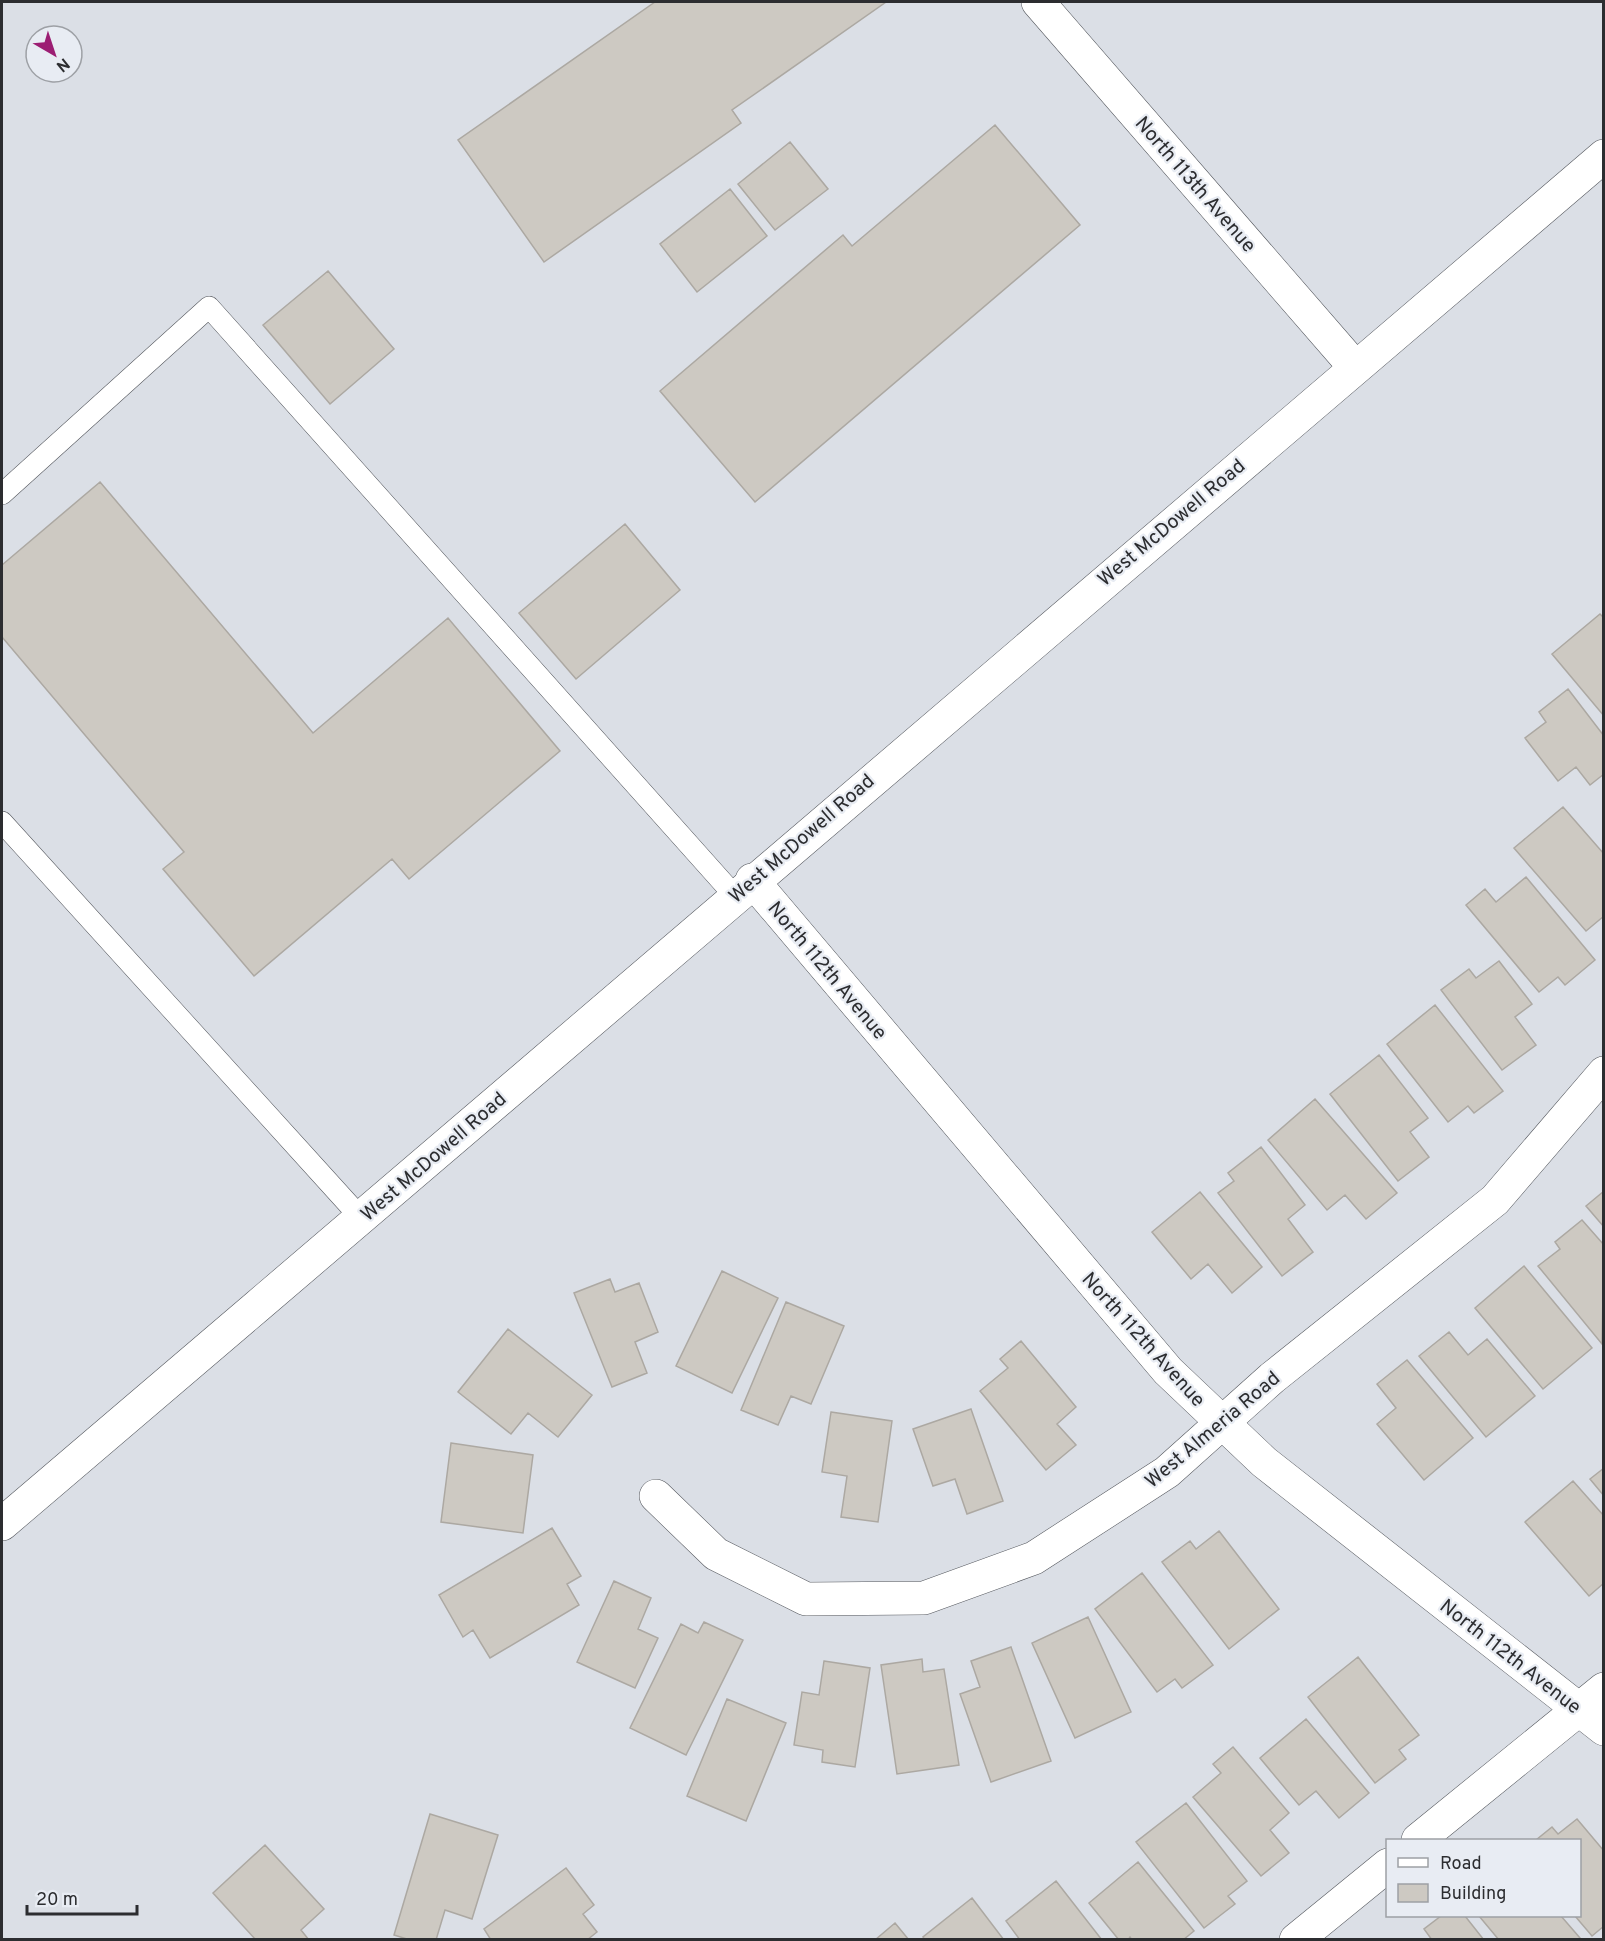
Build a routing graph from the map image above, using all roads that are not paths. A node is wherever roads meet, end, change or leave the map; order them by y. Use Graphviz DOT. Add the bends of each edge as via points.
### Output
graph roads {
  1 [pos="1038,2"];
  2 [pos="1604,156"];
  3 [pos="1354,366"];
  4 [pos="2,494"];
  5 [pos="2,822"];
  6 [pos="743,887"];
  7 [pos="1604,1073"];
  8 [pos="361,1218"];
  9 [pos="1222,1423"];
  10 [pos="656,1496"];
  11 [pos="2,1524"];
  12 [pos="1604,1689"];
  13 [pos="1591,1719"];
  14 [pos="1419,1839"];
  15 [pos="1386,1867"];
  16 [pos="1296,1940"];
  1 -- 3 [label="street, North 113th Avenue"];
  2 -- 3 [label="street, West McDowell Road"];
  3 -- 6 [label="street, West McDowell Road"];
  4 -- 6 [label="lane" via="209,307"];
  5 -- 8 [label="lane"];
  6 -- 8 [label="street, West McDowell Road"];
  6 -- 9 [label="street, North 112th Avenue" via="1168,1371"];
  7 -- 9 [label="street, West Almeria Road" via="1495,1200 1272,1378"];
  8 -- 11 [label="street, West McDowell Road"];
  9 -- 10 [label="street, West Almeria Road" via="1167,1472 1034,1558 924,1598 806,1599 716,1554"];
  9 -- 13 [label="street, North 112th Avenue" via="1264,1462"];
  12 -- 13 [label="street"];
  13 -- 14 [label="street"];
  15 -- 16 [label="street"];
}
